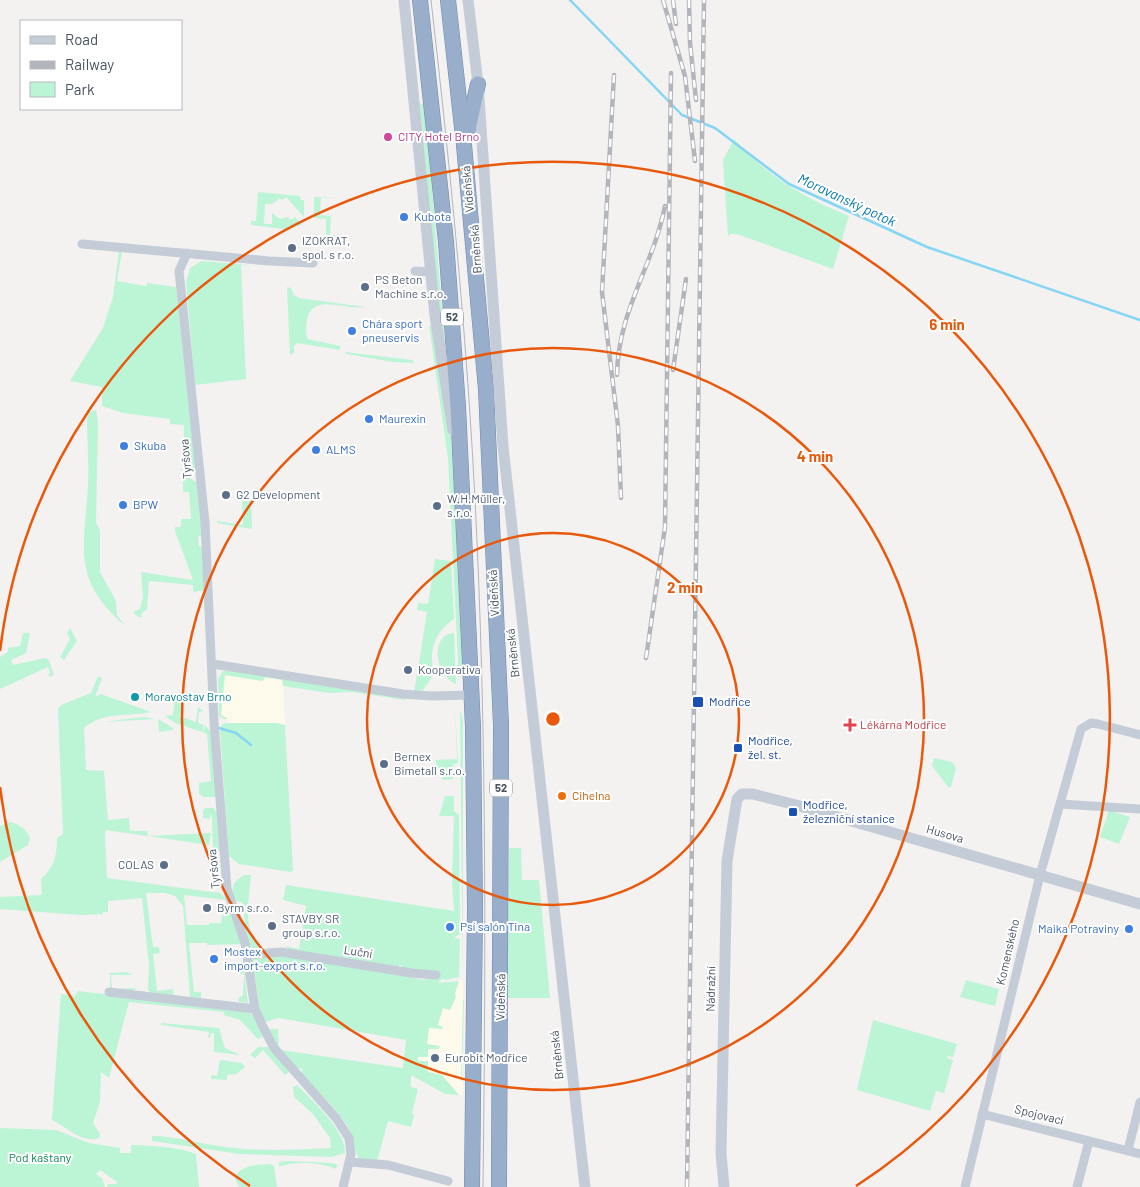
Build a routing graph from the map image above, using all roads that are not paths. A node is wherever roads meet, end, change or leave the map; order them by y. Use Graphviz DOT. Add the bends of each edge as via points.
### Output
graph roads {
  1 [pos="404,0"];
  2 [pos="420,0"];
  3 [pos="448,0"];
  4 [pos="468,0"];
  5 [pos="478,84"];
  6 [pos="464,144"];
  7 [pos="82,244"];
  8 [pos="187,254"];
  9 [pos="313,263"];
  10 [pos="415,271"];
  11 [pos="431,272"];
  12 [pos="461,489"];
  13 [pos="213,664"];
  14 [pos="471,695"];
  15 [pos="1140,736"];
  16 [pos="742,794"];
  17 [pos="1060,804"];
  18 [pos="1140,809"];
  19 [pos="1040,875"];
  20 [pos="1140,904"];
  21 [pos="247,955"];
  22 [pos="436,975"];
  23 [pos="109,992"];
  24 [pos="255,1009"];
  25 [pos="1140,1102"];
  26 [pos="982,1114"];
  27 [pos="1089,1141"];
  28 [pos="1128,1150"];
  29 [pos="1140,1154"];
  30 [pos="350,1162"];
  31 [pos="448,1181"];
  32 [pos="343,1187"];
  33 [pos="472,1187"];
  34 [pos="499,1187"];
  35 [pos="584,1187"];
  36 [pos="724,1187"];
  37 [pos="964,1187"];
  38 [pos="1077,1187"];
  1 -- 11 [label="street"];
  2 -- 12 [label="highway, 52" via="446,242"];
  3 -- 6 [label="highway, Vídeňská / 52"];
  4 -- 5 [label="street"];
  5 -- 6 [label="highway"];
  5 -- 35 [label="street, Brněnská" via="503,446"];
  6 -- 34 [label="highway, Vídeňská / 52" via="486,389 501,725"];
  7 -- 8 [label="street"];
  8 -- 9 [label="street"];
  8 -- 13 [label="street, Tyršova" via="179,271 204,514"];
  10 -- 11 [label="street"];
  11 -- 12 [label="street"];
  12 -- 14 [label="highway, 52"];
  13 -- 14 [label="street" via="402,694"];
  13 -- 21 [label="street, Tyršova" via="214,722 228,890"];
  14 -- 33 [label="highway, 52" via="475,910"];
  15 -- 17 [label="street, Komenského" via="1098,724 1085,726 1079,736"];
  16 -- 19 [label="street, Husova" via="753,794"];
  16 -- 36 [label="street, Nádražní" via="737,799 727,861 721,1153"];
  17 -- 18 [label="street"];
  17 -- 19 [label="street, Komenského"];
  19 -- 20 [label="street, Husova"];
  19 -- 26 [label="street, Komenského"];
  21 -- 22 [label="street, Luční" via="281,952"];
  21 -- 24 [label="street, Tyršova"];
  23 -- 24 [label="street"];
  24 -- 30 [label="street, Tyršova" via="274,1048 344,1129 352,1147"];
  25 -- 28 [label="street"];
  26 -- 27 [label="street, Spojovací"];
  26 -- 37 [label="street, Komenského"];
  27 -- 28 [label="street, Spojovací"];
  27 -- 38 [label="street"];
  28 -- 29 [label="street, Spojovací"];
  30 -- 31 [label="street" via="388,1165"];
  30 -- 32 [label="street, Tyršova"];
}
